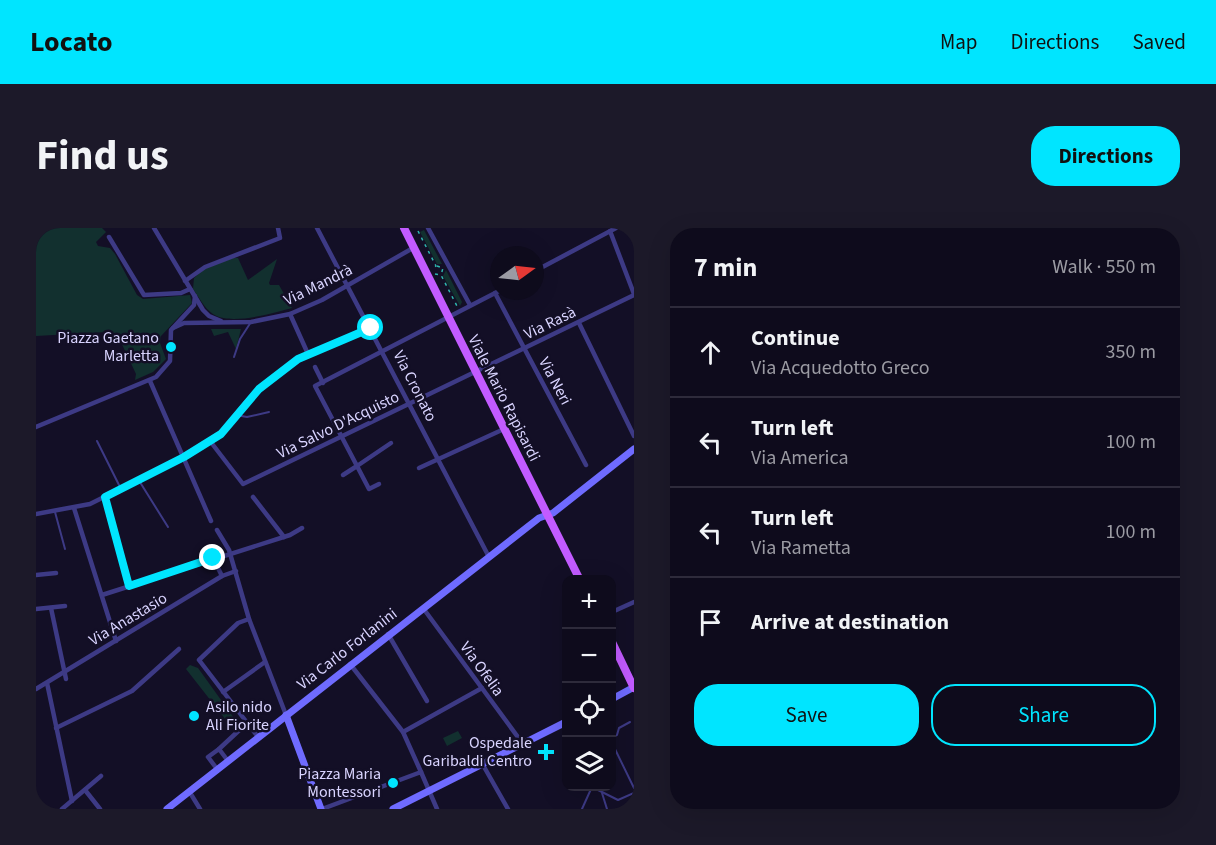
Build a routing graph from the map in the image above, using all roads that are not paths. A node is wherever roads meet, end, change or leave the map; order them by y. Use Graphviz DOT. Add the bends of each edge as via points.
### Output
graph roads {
  1 [pos="154,228"];
  2 [pos="278,228"];
  3 [pos="317,228"];
  4 [pos="405,228"];
  5 [pos="616,228"];
  6 [pos="426,229"];
  7 [pos="610,231"];
  8 [pos="110,237"];
  9 [pos="414,248"];
  10 [pos="544,266"];
  11 [pos="185,281"];
  12 [pos="349,285"];
  13 [pos="190,289"];
  14 [pos="634,294"];
  15 [pos="490,295"];
  16 [pos="195,297"];
  17 [pos="501,300"];
  18 [pos="470,305"];
  19 [pos="203,310"];
  20 [pos="290,314"];
  21 [pos="450,314"];
  22 [pos="200,322"];
  23 [pos="251,322"];
  24 [pos="226,323"];
  25 [pos="579,323"];
  26 [pos="174,328"];
  27 [pos="371,328"];
  28 [pos="525,349"];
  29 [pos="383,351"];
  30 [pos="308,354"];
  31 [pos="234,357"];
  32 [pos="315,367"];
  33 [pos="476,372"];
  34 [pos="150,381"];
  35 [pos="323,383"];
  36 [pos="411,403"];
  37 [pos="269,412"];
  38 [pos="236,415"];
  39 [pos="36,426"];
  40 [pos="504,429"];
  41 [pos="634,436"];
  42 [pos="342,437"];
  43 [pos="97,441"];
  44 [pos="210,441"];
  45 [pos="391,443"];
  46 [pos="634,449"];
  47 [pos="184,457"];
  48 [pos="439,459"];
  49 [pos="586,465"];
  50 [pos="357,466"];
  51 [pos="419,468"];
  52 [pos="343,475"];
  53 [pos="138,479"];
  54 [pos="379,484"];
  55 [pos="121,489"];
  56 [pos="105,497"];
  57 [pos="253,497"];
  58 [pos="74,508"];
  59 [pos="55,512"];
  60 [pos="36,514"];
  61 [pos="547,515"];
  62 [pos="211,521"];
  63 [pos="168,527"];
  64 [pos="302,528"];
  65 [pos="217,530"];
  66 [pos="284,537"];
  67 [pos="65,549"];
  68 [pos="230,553"];
  69 [pos="489,557"];
  70 [pos="213,558"];
  71 [pos="236,571"];
  72 [pos="56,573"];
  73 [pos="36,575"];
  74 [pos="578,575"];
  75 [pos="222,576"];
  76 [pos="129,586"];
  77 [pos="102,595"];
  78 [pos="634,602"];
  79 [pos="65,606"];
  80 [pos="51,608"];
  81 [pos="423,608"];
  82 [pos="36,609"];
  83 [pos="616,610"];
  84 [pos="249,619"];
  85 [pos="388,634"];
  86 [pos="116,640"];
  87 [pos="179,649"];
  88 [pos="616,650"];
  89 [pos="265,662"];
  90 [pos="350,664"];
  91 [pos="64,672"];
  92 [pos="66,679"];
  93 [pos="47,683"];
  94 [pos="634,687"];
  95 [pos="482,688"];
  96 [pos="36,689"];
  97 [pos="224,692"];
  98 [pos="616,697"];
  99 [pos="427,701"];
  100 [pos="286,715"];
  101 [pos="630,722"];
  102 [pos="247,723"];
  103 [pos="562,724"];
  104 [pos="56,729"];
  105 [pos="403,732"];
  106 [pos="258,737"];
  107 [pos="614,737"];
  108 [pos="523,744"];
  109 [pos="219,749"];
  110 [pos="616,751"];
  111 [pos="228,761"];
  112 [pos="483,765"];
  113 [pos="218,769"];
  114 [pos="421,772"];
  115 [pos="101,776"];
  116 [pos="634,788"];
  117 [pos="84,790"];
  118 [pos="189,791"];
  119 [pos="433,792"];
  120 [pos="602,793"];
  121 [pos="634,793"];
  122 [pos="72,801"];
  123 [pos="62,809"];
  124 [pos="100,809"];
  125 [pos="166,809"];
  126 [pos="200,809"];
  127 [pos="322,809"];
  128 [pos="393,809"];
  129 [pos="437,809"];
  130 [pos="508,809"];
  131 [pos="582,809"];
  132 [pos="607,809"];
  1 -- 11 [label="street"];
  2 -- 11 [label="street" via="280,237 205,267"];
  3 -- 12 [label="street, Via Cronato"];
  4 -- 9 [label="main road, Viale Mario Rapisardi"];
  5 -- 7 [label="street"];
  6 -- 18 [label="street"];
  7 -- 10 [label="street"];
  7 -- 14 [label="street"];
  8 -- 13 [label="street" via="144,295"];
  9 -- 12 [label="street, Via Mandrà"];
  9 -- 21 [label="main road, Viale Mario Rapisardi"];
  11 -- 13 [label="street"];
  12 -- 20 [label="street, Via Mandrà"];
  12 -- 27 [label="street, Via Cronato"];
  13 -- 16 [label="street"];
  14 -- 25 [label="street, Via Rasà"];
  15 -- 18 [label="street"];
  16 -- 19 [label="street"];
  16 -- 26 [label="street" via="194,305"];
  17 -- 28 [label="street, Via Neri"];
  18 -- 21 [label="street"];
  19 -- 22 [label="street" via="205,319"];
  19 -- 24 [label="street"];
  20 -- 23 [label="street, Via Mandrà"];
  20 -- 30 [label="street"];
  21 -- 29 [label="street"];
  21 -- 33 [label="main road, Viale Mario Rapisardi"];
  22 -- 24 [label="street, Via Mandrà"];
  22 -- 26 [label="street"];
  23 -- 24 [label="street, Via Mandrà"];
  23 -- 31 [label="lane"];
  25 -- 28 [label="street, Via Rasà"];
  25 -- 41 [label="street"];
  26 -- 34 [label="street" via="170,333 169,364"];
  27 -- 29 [label="street, Via Cronato"];
  27 -- 30 [label="street"];
  28 -- 33 [label="street, Via Rasà"];
  28 -- 49 [label="street, Via Neri"];
  29 -- 35 [label="street"];
  29 -- 36 [label="street, Via Cronato"];
  30 -- 38 [label="street" via="259,389"];
  32 -- 35 [label="street"];
  33 -- 36 [label="street, Via Salvo D'Acquisto"];
  33 -- 40 [label="main road, Viale Mario Rapisardi"];
  34 -- 39 [label="street"];
  34 -- 47 [label="street"];
  35 -- 42 [label="street" via="315,386"];
  36 -- 42 [label="street, Via Salvo D'Acquisto"];
  36 -- 48 [label="street, Via Cronato"];
  37 -- 38 [label="lane"];
  38 -- 44 [label="street"];
  40 -- 48 [label="street"];
  40 -- 61 [label="main road, Viale Mario Rapisardi"];
  42 -- 44 [label="street, Via Salvo D'Acquisto" via="243,484"];
  42 -- 50 [label="street"];
  43 -- 55 [label="lane"];
  44 -- 47 [label="street"];
  45 -- 50 [label="street"];
  46 -- 61 [label="street, Via Carlo Forlanini"];
  47 -- 53 [label="street"];
  47 -- 62 [label="street"];
  48 -- 51 [label="street"];
  48 -- 69 [label="street, Via Cronato"];
  50 -- 52 [label="street"];
  50 -- 54 [label="street" via="369,489"];
  53 -- 55 [label="street"];
  53 -- 63 [label="lane"];
  55 -- 56 [label="street"];
  56 -- 58 [label="street"];
  56 -- 76 [label="street"];
  57 -- 66 [label="street"];
  58 -- 59 [label="street"];
  58 -- 77 [label="street"];
  59 -- 60 [label="street"];
  59 -- 67 [label="lane"];
  61 -- 69 [label="street, Via Carlo Forlanini"];
  61 -- 74 [label="main road, Viale Mario Rapisardi"];
  64 -- 66 [label="street"];
  65 -- 68 [label="street"];
  66 -- 68 [label="street"];
  68 -- 70 [label="street"];
  68 -- 71 [label="street"];
  69 -- 81 [label="street, Via Carlo Forlanini"];
  70 -- 75 [label="street"];
  70 -- 76 [label="street"];
  71 -- 75 [label="street, Via Anastasio"];
  71 -- 84 [label="street"];
  72 -- 73 [label="street"];
  75 -- 86 [label="street, Via Anastasio"];
  76 -- 77 [label="street"];
  77 -- 86 [label="street"];
  78 -- 83 [label="street"];
  79 -- 80 [label="street"];
  80 -- 82 [label="street"];
  80 -- 91 [label="street"];
  81 -- 85 [label="street, Via Carlo Forlanini"];
  81 -- 95 [label="street, Via Ofelia"];
  84 -- 89 [label="street"];
  84 -- 97 [label="street" via="238,623 199,660"];
  85 -- 90 [label="street, Via Carlo Forlanini"];
  85 -- 99 [label="street"];
  86 -- 91 [label="street, Via Anastasio"];
  87 -- 104 [label="street" via="132,691"];
  88 -- 94 [label="main road"];
  89 -- 97 [label="street"];
  89 -- 100 [label="street"];
  90 -- 100 [label="street, Via Carlo Forlanini"];
  90 -- 105 [label="street"];
  91 -- 92 [label="street"];
  91 -- 93 [label="street, Via Anastasio"];
  93 -- 96 [label="street, Via Anastasio"];
  93 -- 104 [label="street"];
  94 -- 98 [label="street"];
  95 -- 105 [label="street"];
  95 -- 108 [label="street, Via Ofelia"];
  97 -- 102 [label="street"];
  100 -- 106 [label="street, Via Carlo Forlanini"];
  100 -- 127 [label="street"];
  101 -- 107 [label="lane" via="619,728"];
  102 -- 106 [label="street"];
  102 -- 109 [label="street"];
  103 -- 108 [label="street"];
  104 -- 122 [label="street"];
  105 -- 114 [label="street"];
  106 -- 111 [label="street, Via Carlo Forlanini"];
  108 -- 112 [label="street"];
  109 -- 111 [label="street"];
  109 -- 113 [label="street" via="208,757"];
  110 -- 116 [label="lane"];
  111 -- 113 [label="street, Via Carlo Forlanini"];
  112 -- 119 [label="street"];
  112 -- 130 [label="street"];
  113 -- 118 [label="street, Via Carlo Forlanini"];
  114 -- 119 [label="street"];
  114 -- 127 [label="street"];
  115 -- 117 [label="street"];
  117 -- 122 [label="street"];
  117 -- 124 [label="street"];
  118 -- 125 [label="street, Via Carlo Forlanini"];
  118 -- 126 [label="street"];
  119 -- 128 [label="street"];
  119 -- 129 [label="street"];
  120 -- 121 [label="lane" via="618,800"];
  120 -- 131 [label="lane" via="591,789"];
  120 -- 132 [label="lane"];
  122 -- 123 [label="street"];
}
